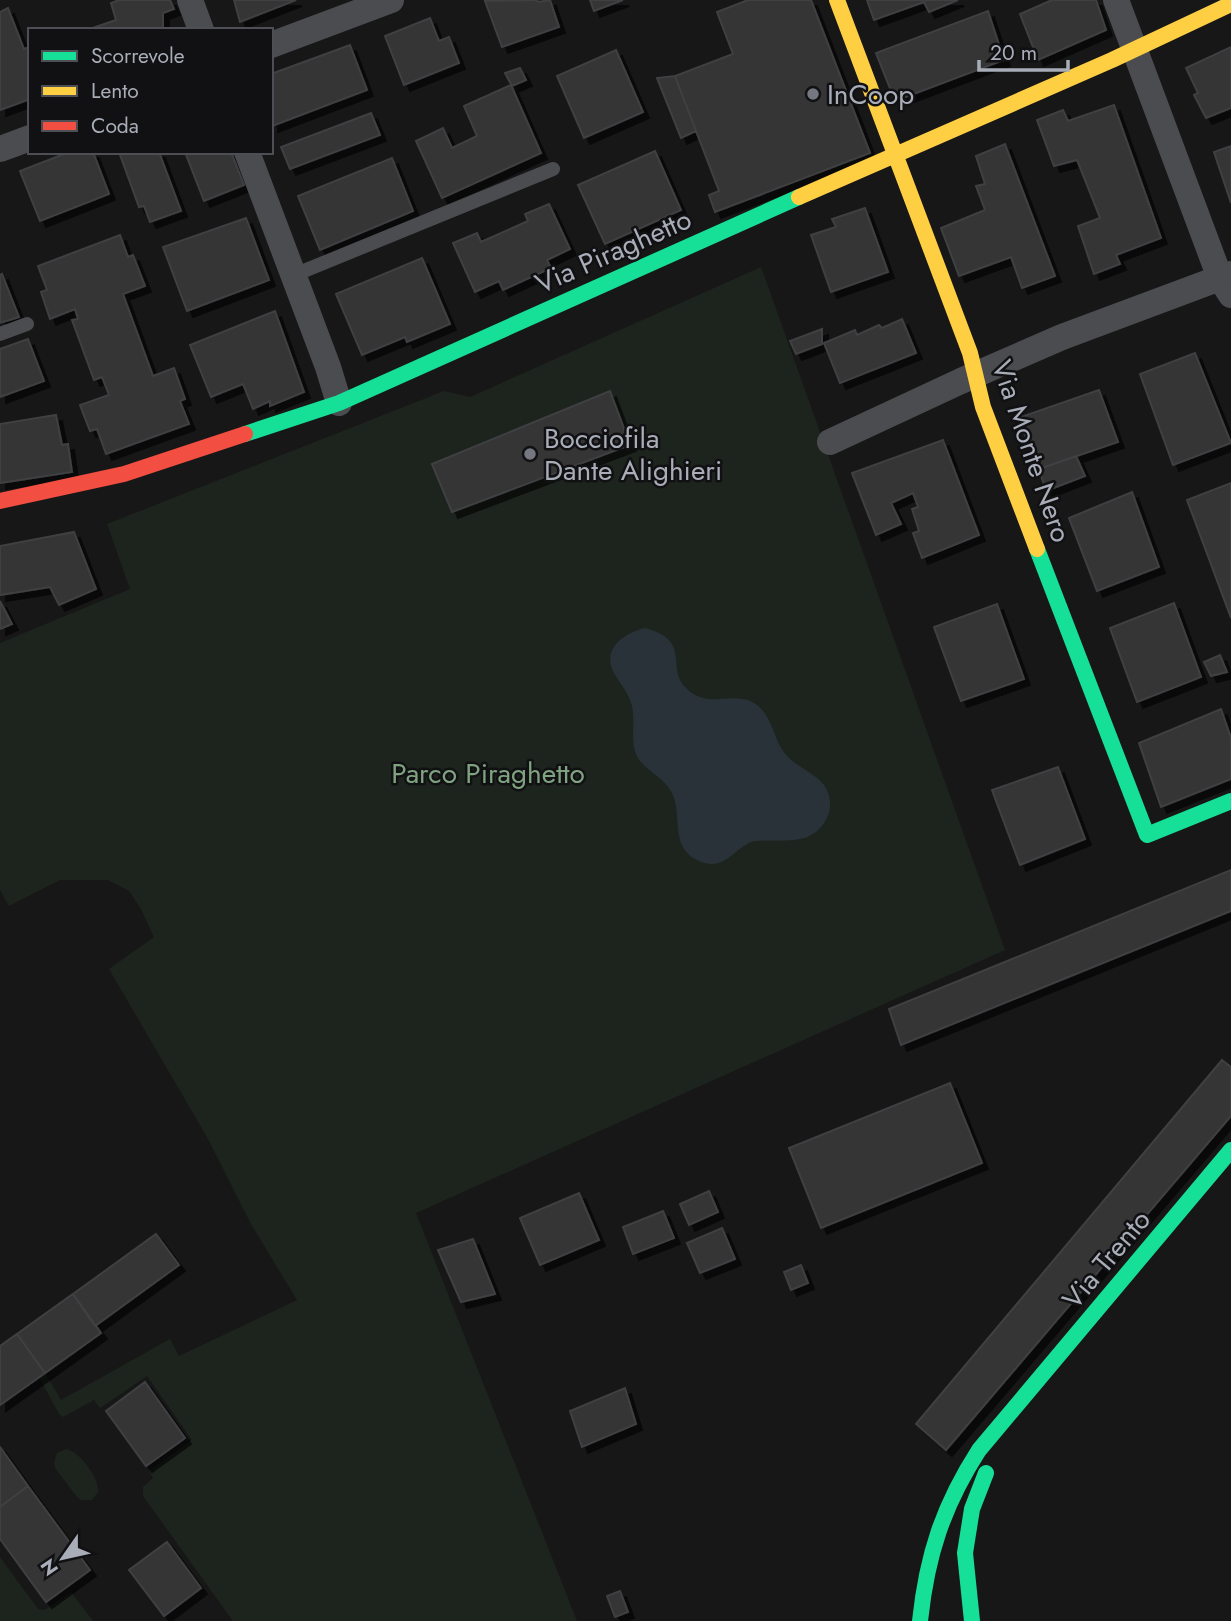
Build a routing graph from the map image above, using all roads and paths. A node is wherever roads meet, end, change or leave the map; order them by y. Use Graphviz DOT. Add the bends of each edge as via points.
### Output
graph roads {
  1 [pos="190,0"];
  2 [pos="391,0"];
  3 [pos="837,0"];
  4 [pos="1116,0"];
  5 [pos="1231,4"];
  6 [pos="200,28"];
  7 [pos="273,44"];
  8 [pos="1134,49"];
  9 [pos="28,139"];
  10 [pos="0,149"];
  11 [pos="248,154"];
  12 [pos="895,155"];
  13 [pos="553,169"];
  14 [pos="294,275"];
  15 [pos="1227,282"];
  16 [pos="27,324"];
  17 [pos="0,334"];
  18 [pos="976,375"];
  19 [pos="339,403"];
  20 [pos="830,442"];
  21 [pos="0,501"];
  22 [pos="1231,801"];
  23 [pos="1231,1150"];
  24 [pos="1020,1402"];
  25 [pos="920,1621"];
  26 [pos="972,1621"];
  1 -- 6 [label="street"];
  2 -- 7 [label="street"];
  3 -- 12 [label="street, Via Monte Nero"];
  4 -- 8 [label="street"];
  5 -- 8 [label="street, Via Piraghetto"];
  8 -- 12 [label="street, Via Piraghetto"];
  8 -- 15 [label="street"];
  9 -- 10 [label="street"];
  11 -- 14 [label="street"];
  12 -- 18 [label="street, Via Monte Nero"];
  12 -- 19 [label="street, Via Piraghetto"];
  13 -- 14 [label="lane"];
  14 -- 19 [label="street"];
  15 -- 18 [label="street" via="1062,337"];
  16 -- 17 [label="lane"];
  18 -- 20 [label="street"];
  18 -- 22 [label="street, Via Monte Nero" via="983,407 1147,835"];
  19 -- 21 [label="street, Via Piraghetto" via="124,474"];
  23 -- 24 [label="street, Via Trento"];
  24 -- 25 [label="street, Via Trento" via="971,1460 949,1501 932,1544"];
  24 -- 26 [label="street, Via Trento" via="972,1509 965,1553"];
}
